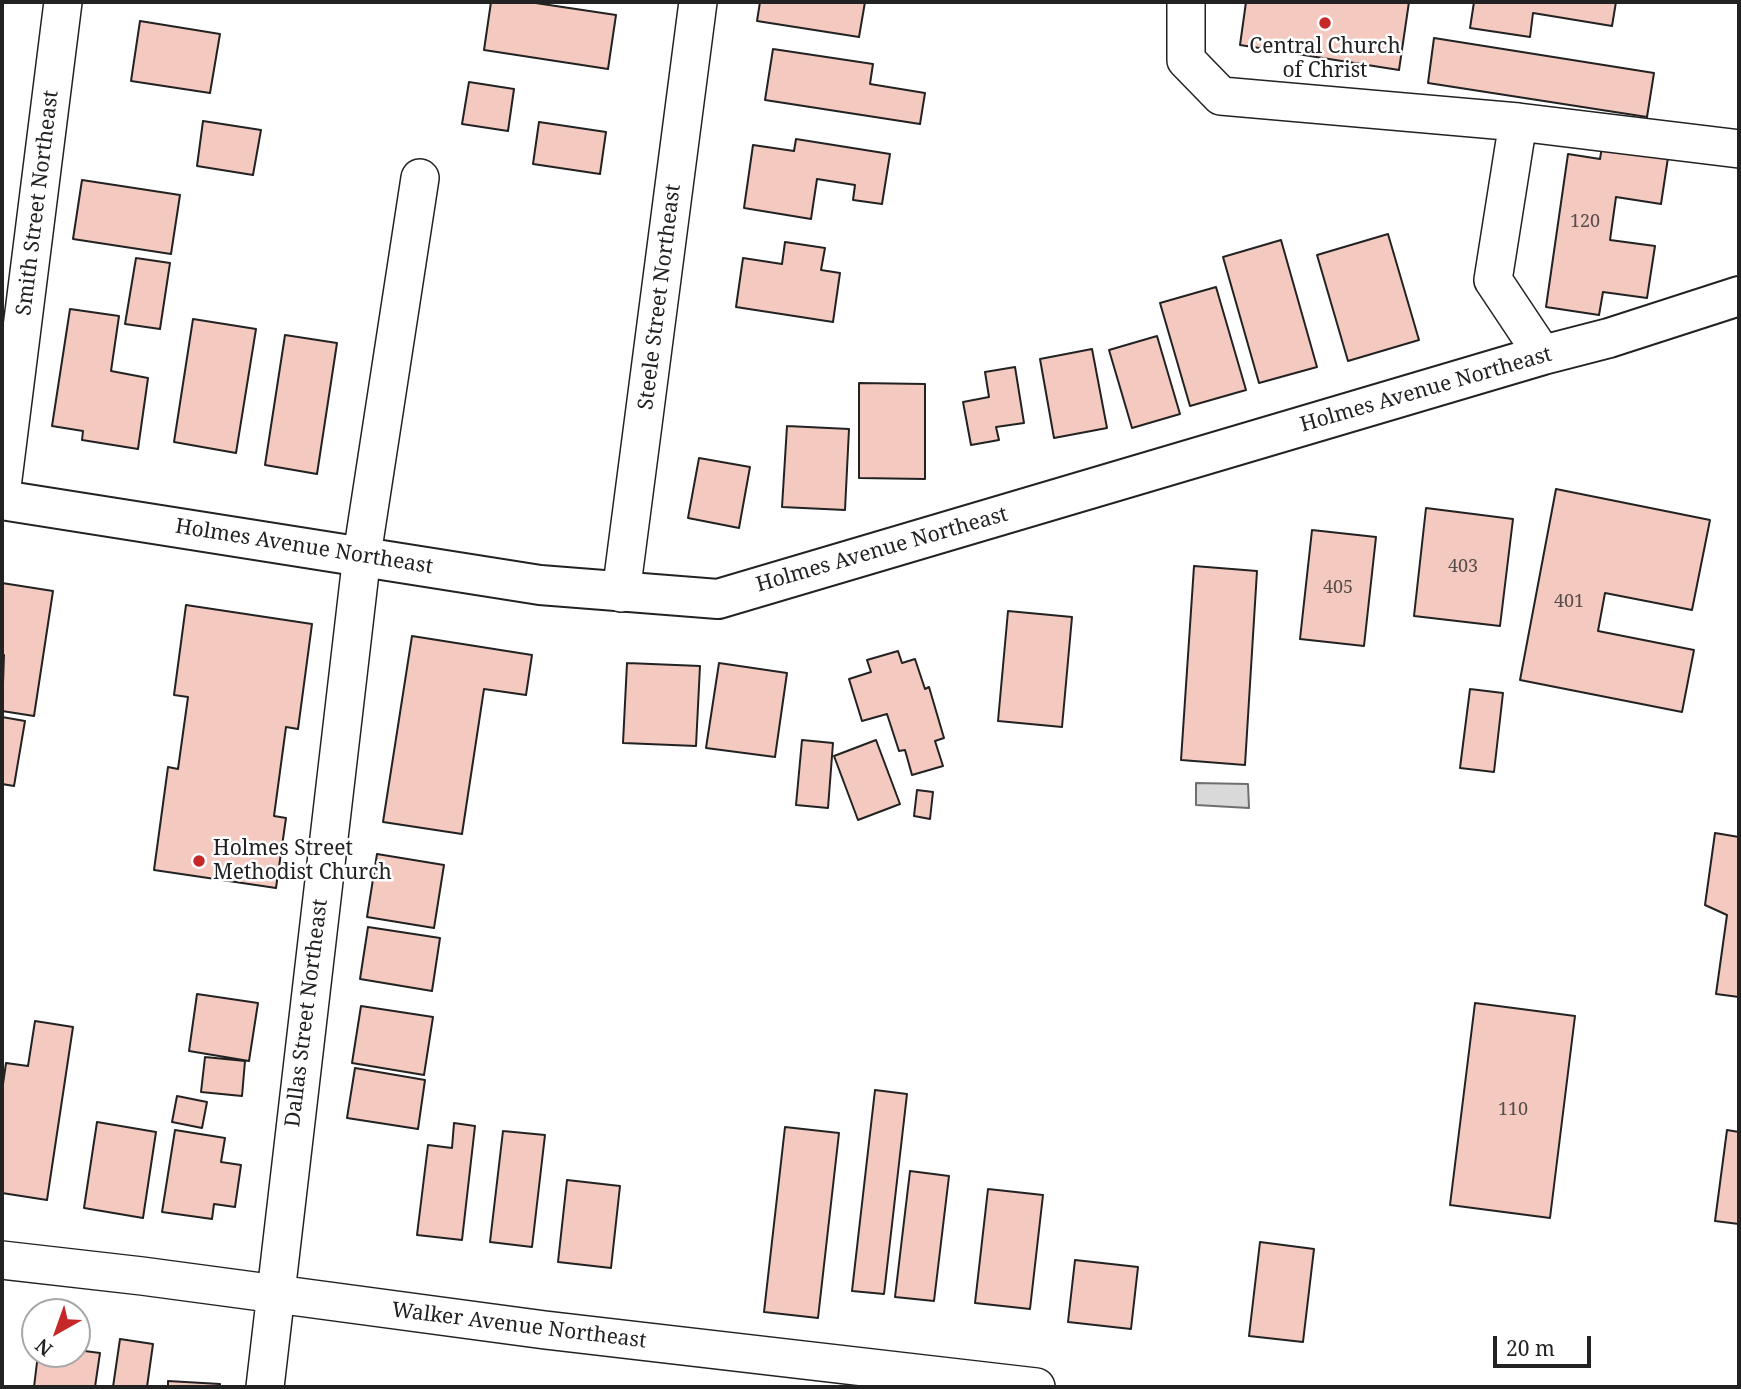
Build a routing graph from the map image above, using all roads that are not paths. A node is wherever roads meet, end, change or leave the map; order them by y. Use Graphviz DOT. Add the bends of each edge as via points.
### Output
graph roads {
  1 [pos="63,2"];
  2 [pos="698,2"];
  3 [pos="1186,2"];
  4 [pos="1518,122"];
  5 [pos="1739,149"];
  6 [pos="420,178"];
  7 [pos="1739,296"];
  8 [pos="1544,355"];
  9 [pos="2,487"];
  10 [pos="2,500"];
  11 [pos="362,555"];
  12 [pos="621,593"];
  13 [pos="2,1260"];
  14 [pos="274,1293"];
  15 [pos="265,1387"];
  16 [pos="1036,1387"];
  1 -- 9 [label="street, Smith Street Northeast"];
  2 -- 12 [label="street, Steele Street Northeast"];
  3 -- 4 [label="street" via="1186,60 1221,96"];
  4 -- 5 [label="street"];
  4 -- 8 [label="street" via="1493,280"];
  6 -- 11 [label="street, Dallas Street Northeast"];
  7 -- 8 [label="main road, Holmes Avenue Northeast"];
  8 -- 12 [label="main road, Holmes Avenue Northeast" via="718,599"];
  10 -- 11 [label="main road, Holmes Avenue Northeast"];
  11 -- 12 [label="main road, Holmes Avenue Northeast" via="540,585"];
  11 -- 14 [label="street, Dallas Street Northeast"];
  13 -- 14 [label="street, Walker Avenue Northeast"];
  14 -- 15 [label="street, Dallas Street Northeast"];
  14 -- 16 [label="street, Walker Avenue Northeast" via="545,1330"];
}
